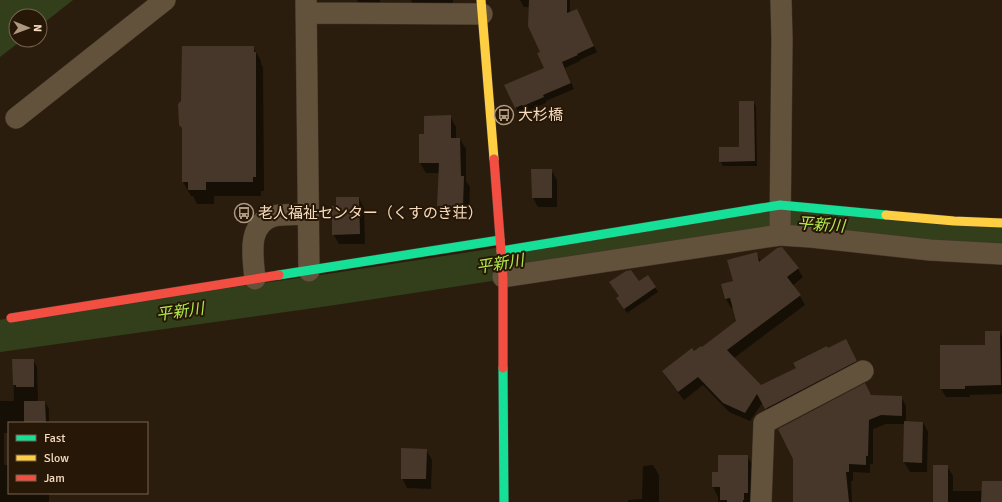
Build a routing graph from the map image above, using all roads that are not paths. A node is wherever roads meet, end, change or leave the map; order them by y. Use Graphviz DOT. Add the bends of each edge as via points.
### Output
graph roads {
  1 [pos="165,0"];
  2 [pos="781,0"];
  3 [pos="306,6"];
  4 [pos="481,7"];
  5 [pos="16,118"];
  6 [pos="780,205"];
  7 [pos="308,214"];
  8 [pos="1002,223"];
  9 [pos="780,235"];
  10 [pos="500,240"];
  11 [pos="501,251"];
  12 [pos="1002,254"];
  13 [pos="309,271"];
  14 [pos="504,277"];
  15 [pos="255,279"];
  16 [pos="11,318"];
  17 [pos="863,371"];
  18 [pos="504,502"];
  19 [pos="761,502"];
  1 -- 5 [label="street"];
  2 -- 6 [label="street"];
  3 -- 4 [label="street"];
  3 -- 7 [label="street"];
  4 -- 10 [label="street"];
  6 -- 8 [label="street"];
  6 -- 9 [label="street"];
  6 -- 11 [label="street"];
  7 -- 13 [label="street"];
  7 -- 15 [label="street" via="275,216 259,225 252,250"];
  9 -- 12 [label="street" via="930,250"];
  9 -- 14 [label="street"];
  10 -- 11 [label="street"];
  10 -- 13 [label="street"];
  11 -- 14 [label="street"];
  13 -- 15 [label="street"];
  14 -- 18 [label="street"];
  15 -- 16 [label="street"];
  17 -- 19 [label="street" via="764,423"];
}
